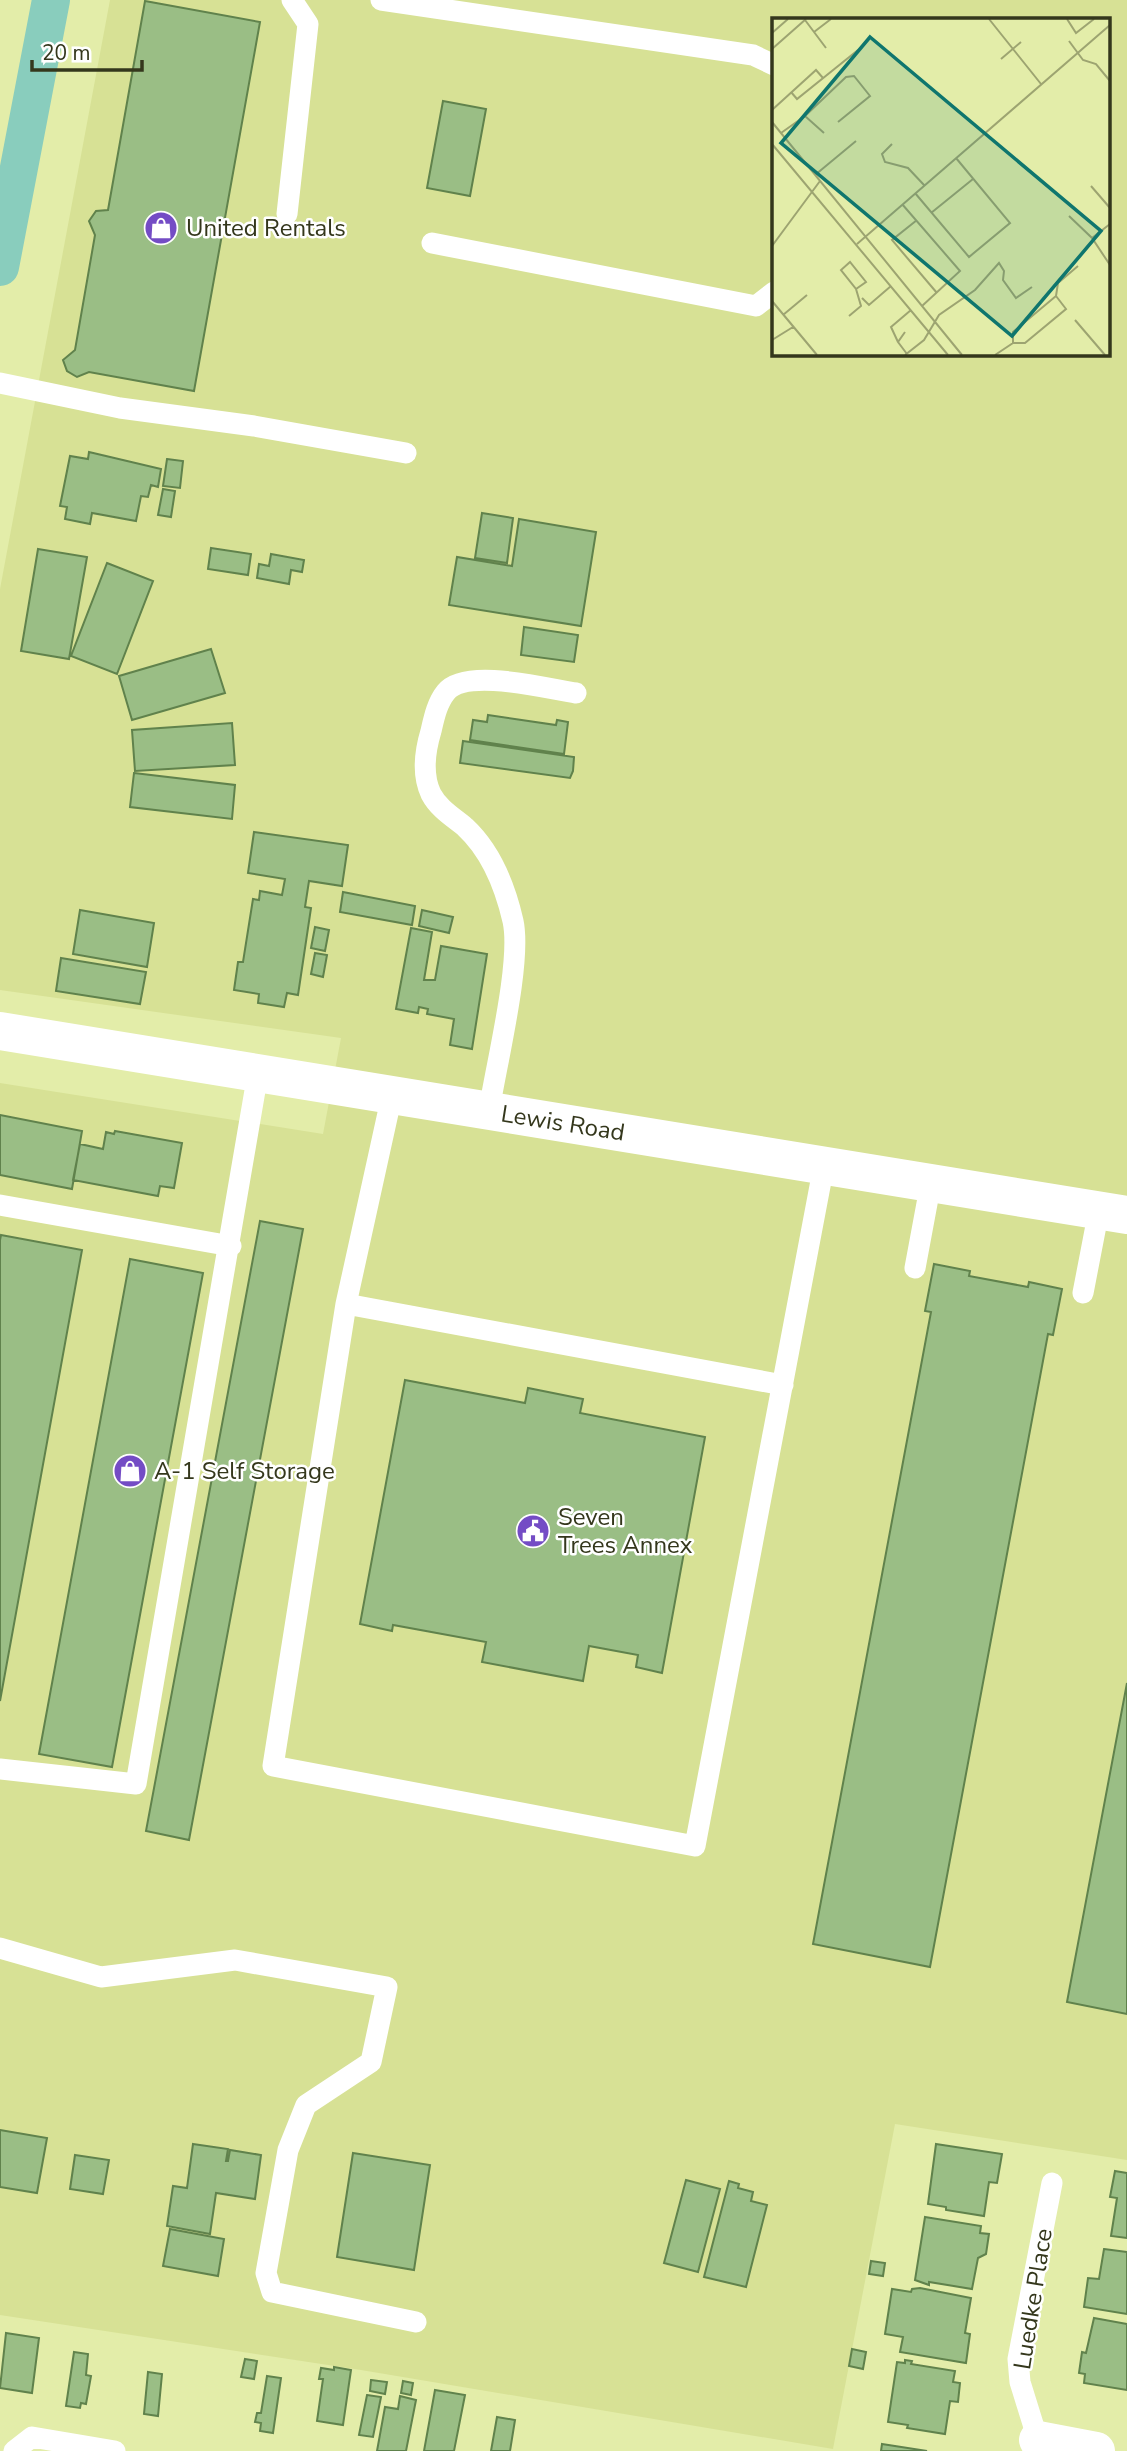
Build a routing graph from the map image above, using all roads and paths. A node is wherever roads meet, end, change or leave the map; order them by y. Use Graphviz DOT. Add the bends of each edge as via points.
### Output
graph roads {
  1 [pos="51,0"];
  2 [pos="293,0"];
  3 [pos="302,0"];
  4 [pos="381,0"];
  5 [pos="772,64"];
  6 [pos="287,214"];
  7 [pos="432,243"];
  8 [pos="0,267"];
  9 [pos="772,294"];
  10 [pos="0,383"];
  11 [pos="406,453"];
  12 [pos="576,693"];
  13 [pos="0,1031"];
  14 [pos="258,1073"];
  15 [pos="391,1095"];
  16 [pos="489,1111"];
  17 [pos="824,1166"];
  18 [pos="930,1182"];
  19 [pos="0,1205"];
  20 [pos="1113,1212"];
  21 [pos="230,1246"];
  22 [pos="915,1268"];
  23 [pos="1083,1293"];
  24 [pos="346,1304"];
  25 [pos="783,1385"];
  26 [pos="0,1769"];
  27 [pos="0,1948"];
  28 [pos="1052,2183"];
  29 [pos="416,2322"];
  30 [pos="1034,2446"];
  31 [pos="14,2451"];
  32 [pos="115,2451"];
  33 [pos="1096,2451"];
  1 -- 8 [label="main road"];
  2 -- 3 [label="lane"];
  2 -- 6 [label="lane" via="308,24"];
  4 -- 5 [label="lane" via="752,55"];
  7 -- 9 [label="lane" via="756,306"];
  10 -- 11 [label="lane" via="120,408"];
  12 -- 16 [label="lane" via="488,679 463,683 447,690 426,746 431,794 494,864 513,923 513,957"];
  13 -- 14 [label="street, Lewis Road"];
  14 -- 15 [label="street, Lewis Road"];
  14 -- 21 [label="lane"];
  15 -- 16 [label="street, Lewis Road"];
  15 -- 24 [label="lane"];
  16 -- 17 [label="street, Lewis Road"];
  17 -- 18 [label="street, Lewis Road"];
  17 -- 25 [label="lane"];
  18 -- 20 [label="street, Lewis Road"];
  18 -- 22 [label="lane"];
  19 -- 21 [label="lane"];
  20 -- 23 [label="lane"];
  21 -- 26 [label="lane" via="136,1784"];
  24 -- 25 [label="lane"];
  24 -- 25 [label="lane" via="273,1766 695,1846"];
  27 -- 29 [label="lane" via="101,1977 236,1960 387,1987 371,2062 306,2105 288,2150 266,2273 272,2291"];
  28 -- 30 [label="lane, Luedke Place" via="1018,2360"];
  30 -- 33 [label="street"];
  31 -- 32 [label="lane" via="32,2437"];
}
